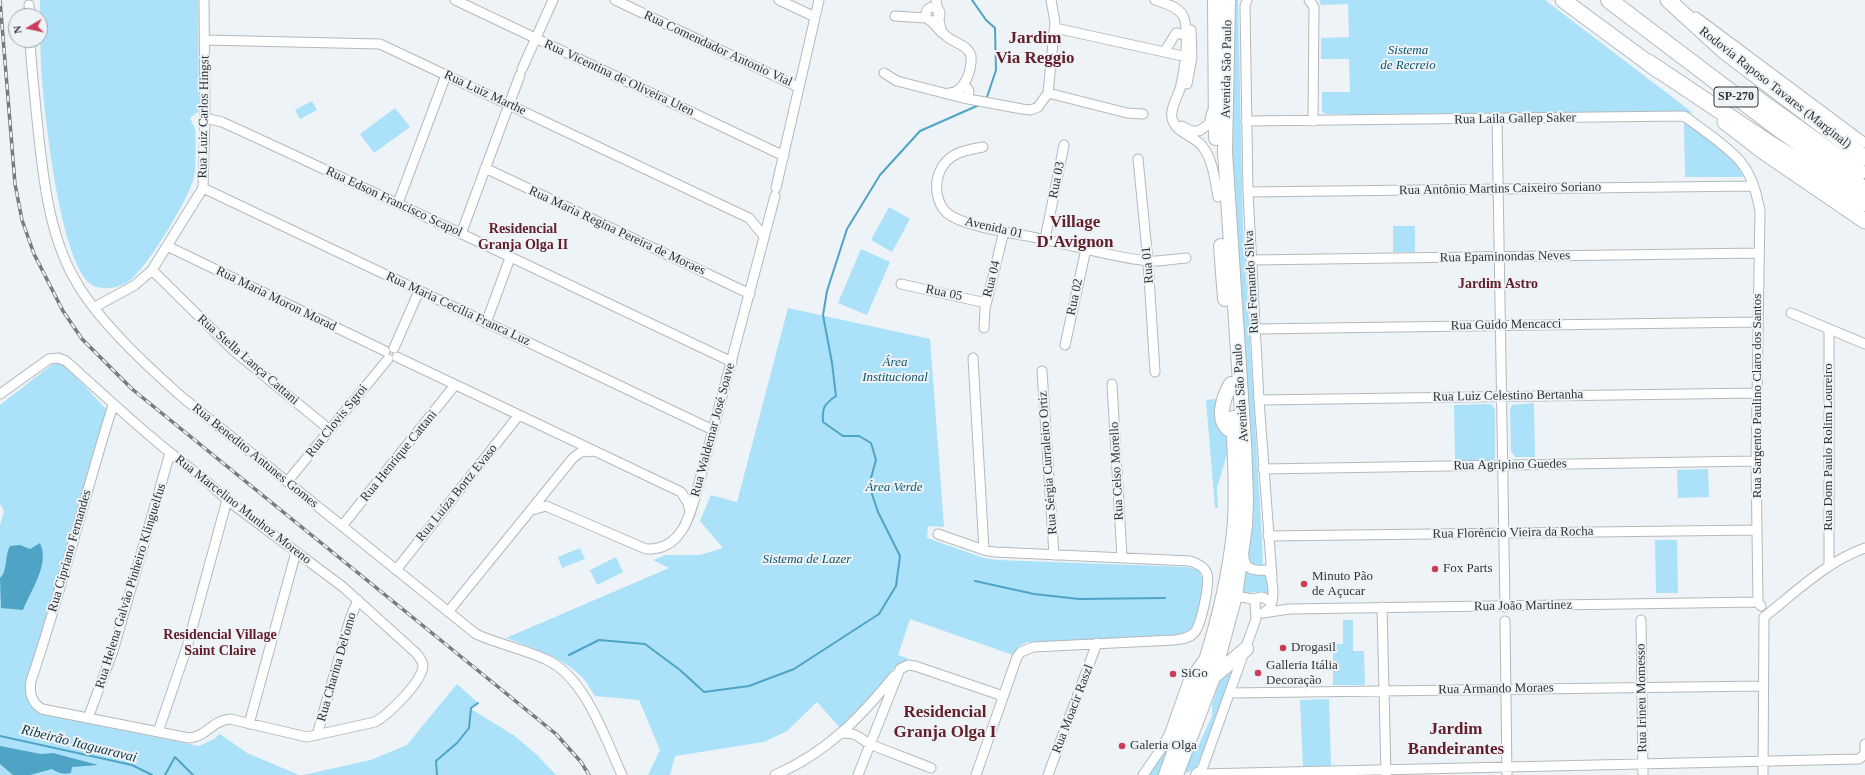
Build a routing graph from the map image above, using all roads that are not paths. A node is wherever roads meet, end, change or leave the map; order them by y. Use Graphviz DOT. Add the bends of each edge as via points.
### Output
graph roads {
  1 [pos="204,0"];
  2 [pos="455,0"];
  3 [pos="553,0"];
  4 [pos="615,0"];
  5 [pos="779,0"];
  6 [pos="820,0"];
  7 [pos="929,0"];
  8 [pos="936,0"];
  9 [pos="1051,0"];
  10 [pos="1155,0"];
  11 [pos="1170,0"];
  12 [pos="1215,0"];
  13 [pos="1228,0"];
  14 [pos="1247,0"];
  15 [pos="1310,0"];
  16 [pos="1563,0"];
  17 [pos="1609,0"];
  18 [pos="1622,0"];
  19 [pos="1668,0"];
  20 [pos="1673,0"];
  21 [pos="29,5"];
  22 [pos="29,8"];
  23 [pos="940,13"];
  24 [pos="895,16"];
  25 [pos="815,17"];
  26 [pos="929,17"];
  27 [pos="1055,28"];
  28 [pos="943,34"];
  29 [pos="1189,35"];
  30 [pos="536,39"];
  31 [pos="205,40"];
  32 [pos="31,48"];
  33 [pos="1165,52"];
  34 [pos="1185,56"];
  35 [pos="1649,63"];
  36 [pos="884,73"];
  37 [pos="446,75"];
  38 [pos="1215,76"];
  39 [pos="798,87"];
  40 [pos="1186,87"];
  41 [pos="963,92"];
  42 [pos="1048,93"];
  43 [pos="509,104"];
  44 [pos="1143,114"];
  45 [pos="205,118"];
  46 [pos="1497,119"];
  47 [pos="1313,121"];
  48 [pos="1246,122"];
  49 [pos="1865,143"];
  50 [pos="1064,144"];
  51 [pos="983,147"];
  52 [pos="784,156"];
  53 [pos="1865,158"];
  54 [pos="1138,159"];
  55 [pos="485,168"];
  56 [pos="1865,177"];
  57 [pos="1753,186"];
  58 [pos="203,188"];
  59 [pos="1498,189"];
  60 [pos="1865,190"];
  61 [pos="1248,192"];
  62 [pos="1218,197"];
  63 [pos="398,203"];
  64 [pos="1865,203"];
  65 [pos="749,218"];
  66 [pos="769,220"];
  67 [pos="1865,220"];
  68 [pos="1004,231"];
  69 [pos="461,234"];
  70 [pos="764,236"];
  71 [pos="1045,240"];
  72 [pos="167,246"];
  73 [pos="1086,249"];
  74 [pos="1759,253"];
  75 [pos="1499,257"];
  76 [pos="510,258"];
  77 [pos="1186,258"];
  78 [pos="1251,260"];
  79 [pos="1148,261"];
  80 [pos="152,270"];
  81 [pos="901,284"];
  82 [pos="419,291"];
  83 [pos="750,294"];
  84 [pos="986,302"];
  85 [pos="95,307"];
  86 [pos="1791,313"];
  87 [pos="1758,322"];
  88 [pos="486,323"];
  89 [pos="1500,325"];
  90 [pos="984,328"];
  91 [pos="1255,329"];
  92 [pos="1829,329"];
  93 [pos="1865,344"];
  94 [pos="1065,345"];
  95 [pos="391,354"];
  96 [pos="973,358"];
  97 [pos="732,362"];
  98 [pos="1042,371"];
  99 [pos="1155,372"];
  100 [pos="1112,384"];
  101 [pos="455,385"];
  102 [pos="1757,393"];
  103 [pos="0,394"];
  104 [pos="1501,396"];
  105 [pos="1259,400"];
  106 [pos="112,405"];
  107 [pos="519,415"];
  108 [pos="330,430"];
  109 [pos="713,430"];
  110 [pos="571,439"];
  111 [pos="595,451"];
  112 [pos="170,453"];
  113 [pos="573,458"];
  114 [pos="1756,461"];
  115 [pos="1502,465"];
  116 [pos="1263,470"];
  117 [pos="287,482"];
  118 [pos="699,483"];
  119 [pos="551,486"];
  120 [pos="681,492"];
  121 [pos="227,500"];
  122 [pos="532,510"];
  123 [pos="560,511"];
  124 [pos="690,514"];
  125 [pos="342,526"];
  126 [pos="1757,530"];
  127 [pos="1503,533"];
  128 [pos="938,534"];
  129 [pos="1268,536"];
  130 [pos="1244,539"];
  131 [pos="1865,548"];
  132 [pos="984,550"];
  133 [pos="296,552"];
  134 [pos="1054,555"];
  135 [pos="1122,557"];
  136 [pos="1829,565"];
  137 [pos="1267,567"];
  138 [pos="396,570"];
  139 [pos="1235,596"];
  140 [pos="1253,599"];
  141 [pos="358,600"];
  142 [pos="1222,603"];
  143 [pos="1759,604"];
  144 [pos="1382,607"];
  145 [pos="1505,607"];
  146 [pos="1266,608"];
  147 [pos="1288,609"];
  148 [pos="448,612"];
  149 [pos="1641,620"];
  150 [pos="1505,621"];
  151 [pos="1214,634"];
  152 [pos="1097,643"];
  153 [pos="1246,649"];
  154 [pos="900,668"];
  155 [pos="1213,677"];
  156 [pos="1762,686"];
  157 [pos="1642,687"];
  158 [pos="1507,689"];
  159 [pos="1383,691"];
  160 [pos="1230,693"];
  161 [pos="1003,696"];
  162 [pos="88,718"];
  163 [pos="249,724"];
  164 [pos="158,732"];
  165 [pos="841,733"];
  166 [pos="317,735"];
  167 [pos="870,744"];
  168 [pos="1865,744"];
  169 [pos="1763,762"];
  170 [pos="1643,765"];
  171 [pos="931,768"];
  172 [pos="1507,771"];
  173 [pos="1386,772"];
  174 [pos="622,775"];
  175 [pos="775,775"];
  176 [pos="858,775"];
  177 [pos="976,775"];
  178 [pos="1048,775"];
  179 [pos="1143,775"];
  180 [pos="1166,775"];
  181 [pos="1176,775"];
  182 [pos="1199,775"];
  183 [pos="1643,775"];
  184 [pos="1763,775"];
  1 -- 31 [label="street, Rua Luiz Carlos Hingst"];
  2 -- 30 [label="street, Rua Vicentina de Oliveira Uten"];
  3 -- 30 [label="street"];
  4 -- 39 [label="street, Rua Comendador Antonio Vial"];
  5 -- 25 [label="street"];
  6 -- 25 [label="street, Rua Waldemar José Soave"];
  7 -- 26 [label="street"];
  8 -- 23 [label="street"];
  9 -- 27 [label="street"];
  10 -- 29 [label="street" via="1181,12"];
  11 -- 29 [label="street" via="1187,11"];
  12 -- 38 [label="main road, Avenida São Paulo"];
  13 -- 130 [label="main road, Avenida São Paulo" via="1225,152 1244,443"];
  14 -- 48 [label="street, Rua Fernando Silva"];
  15 -- 47 [label="street" via="1314,7"];
  16 -- 35 [label="highway, SP-270"];
  17 -- 60 [label="highway, SP-270" via="1778,128"];
  18 -- 56 [label="highway, SP-270"];
  19 -- 53 [label="highway, Rodovia Raposo Tavares (Marginal) / SP-270" via="1725,52"];
  20 -- 49 [label="street, Rodovia Raposo Tavares (Marginal)"];
  21 -- 22 [label="street"];
  23 -- 26 [label="street" via="934,8"];
  23 -- 28 [label="street"];
  24 -- 26 [label="street" via="924,14"];
  25 -- 39 [label="street, Rua Waldemar José Soave"];
  26 -- 28 [label="street"];
  27 -- 33 [label="street"];
  27 -- 42 [label="street"];
  28 -- 41 [label="street" via="969,51 971,58"];
  29 -- 33 [label="street" via="1175,35"];
  29 -- 34 [label="street"];
  29 -- 40 [label="street" via="1192,57"];
  30 -- 43 [label="street"];
  30 -- 52 [label="street, Rua Vicentina de Oliveira Uten"];
  31 -- 37 [label="street, Rua Luiz Marthe" via="380,44"];
  31 -- 45 [label="street, Rua Luiz Carlos Hingst"];
  32 -- 85 [label="street, Rua Benedito Antunes Gomes" via="43,171 60,250 74,279"];
  33 -- 34 [label="street"];
  34 -- 40 [label="street" via="1188,58"];
  34 -- 62 [label="street" via="1182,84 1173,109 1173,120 1177,128 1197,141 1205,150 1212,167"];
  35 -- 64 [label="highway" via="1767,142"];
  35 -- 67 [label="highway, SP-270" via="1764,152"];
  36 -- 41 [label="street" via="897,81 948,93"];
  37 -- 43 [label="street, Rua Luiz Marthe"];
  37 -- 63 [label="street"];
  38 -- 40 [label="street" via="1209,124 1199,131 1186,128 1177,117"];
  38 -- 62 [label="main road, Avenida São Paulo"];
  39 -- 52 [label="street, Rua Waldemar José Soave"];
  41 -- 42 [label="street" via="984,100 1031,110 1043,102"];
  42 -- 44 [label="street" via="1127,113"];
  43 -- 55 [label="street"];
  43 -- 65 [label="street, Rua Luiz Marthe"];
  45 -- 58 [label="street, Rua Luiz Carlos Hingst"];
  45 -- 63 [label="street, Rua Edson Francisco Scapol" via="222,122"];
  46 -- 47 [label="street, Rua Laila Gallep Saker"];
  46 -- 57 [label="street, Rua Laila Gallep Saker" via="1684,116 1743,165"];
  46 -- 59 [label="street"];
  47 -- 48 [label="street, Rua Laila Gallep Saker"];
  48 -- 61 [label="street, Rua Fernando Silva"];
  50 -- 71 [label="street, Rua 03"];
  51 -- 68 [label="street, Avenida 01" via="964,150 947,160 938,177 938,196 946,213 956,219"];
  52 -- 66 [label="street, Rua Waldemar José Soave"];
  54 -- 79 [label="street, Rua 01"];
  55 -- 69 [label="street"];
  55 -- 83 [label="street, Rua Maria Regina Pereira de Moraes"];
  57 -- 59 [label="street, Rua Antônio Martins Caixeiro Soriano"];
  57 -- 74 [label="street, Rua Sargento Paulino Claro dos Santos" via="1760,211"];
  58 -- 72 [label="street, Rua Luiz Carlos Hingst"];
  58 -- 82 [label="street, Rua Maria Cecília Franca Luz"];
  59 -- 61 [label="street, Rua Antônio Martins Caixeiro Soriano"];
  59 -- 75 [label="street"];
  61 -- 78 [label="street, Rua Fernando Silva"];
  62 -- 142 [label="main road, Avenida São Paulo" via="1236,478 1234,521"];
  63 -- 69 [label="street, Rua Edson Francisco Scapol"];
  65 -- 66 [label="street"];
  65 -- 70 [label="street"];
  66 -- 70 [label="street, Rua Waldemar José Soave"];
  68 -- 71 [label="street, Avenida 01"];
  68 -- 84 [label="street, Rua 04"];
  69 -- 76 [label="street, Rua Edson Francisco Scapol"];
  70 -- 83 [label="street, Rua Waldemar José Soave"];
  71 -- 73 [label="street, Avenida 01"];
  72 -- 80 [label="street, Rua Luiz Carlos Hingst"];
  72 -- 95 [label="street, Rua Maria Moron Morad"];
  73 -- 79 [label="street, Avenida 01"];
  73 -- 94 [label="street, Rua 02"];
  74 -- 75 [label="street, Rua Epaminondas Neves"];
  74 -- 87 [label="street, Rua Sargento Paulino Claro dos Santos"];
  75 -- 78 [label="street, Rua Epaminondas Neves"];
  75 -- 89 [label="street"];
  76 -- 88 [label="street"];
  76 -- 97 [label="street, Rua Edson Francisco Scapol"];
  77 -- 79 [label="street, Avenida 01"];
  78 -- 91 [label="street, Rua Fernando Silva"];
  79 -- 99 [label="street, Rua 01"];
  80 -- 85 [label="street, Rua Luiz Carlos Hingst" via="135,285"];
  80 -- 108 [label="street, Rua Stella Lança Cattani" via="234,351"];
  81 -- 84 [label="street, Rua 05"];
  82 -- 88 [label="street, Rua Maria Cecília Franca Luz"];
  82 -- 95 [label="street, Rua Clovis Sgroi"];
  83 -- 97 [label="street, Rua Waldemar José Soave"];
  84 -- 90 [label="street, Rua 04"];
  85 -- 117 [label="street, Rua Benedito Antunes Gomes" via="156,374"];
  86 -- 92 [label="street"];
  87 -- 89 [label="street, Rua Guido Mencacci"];
  87 -- 102 [label="street, Rua Sargento Paulino Claro dos Santos"];
  88 -- 109 [label="street, Rua Maria Cecília Franca Luz"];
  89 -- 91 [label="street, Rua Guido Mencacci"];
  89 -- 104 [label="street"];
  91 -- 105 [label="street, Rua Fernando Silva"];
  92 -- 93 [label="street"];
  92 -- 136 [label="street, Rua Dom Paulo Rolim Loureiro"];
  95 -- 101 [label="street, Rua Maria Moron Morad"];
  95 -- 108 [label="street, Rua Clovis Sgroi"];
  96 -- 132 [label="street"];
  97 -- 109 [label="street, Rua Waldemar José Soave"];
  98 -- 134 [label="street, Rua Sérgia Curraleiro Ortiz"];
  100 -- 135 [label="street, Rua Celso Morello"];
  101 -- 107 [label="street, Rua Maria Moron Morad"];
  101 -- 125 [label="street, Rua Henrique Cattani"];
  102 -- 104 [label="street, Rua Luiz Celestino Bertanha"];
  102 -- 114 [label="street, Rua Sargento Paulino Claro dos Santos"];
  103 -- 106 [label="street, Rua Marcelino Munhoz Moreno" via="49,359 58,358 66,361"];
  104 -- 105 [label="street, Rua Luiz Celestino Bertanha"];
  104 -- 115 [label="street"];
  105 -- 116 [label="street, Rua Fernando Silva"];
  106 -- 112 [label="street, Rua Marcelino Munhoz Moreno"];
  106 -- 162 [label="street, Rua Cipriano Fernandes" via="30,690 31,698 42,709"];
  107 -- 110 [label="street, Rua Maria Moron Morad"];
  107 -- 138 [label="street, Rua Luíza Bortz Evaso"];
  108 -- 117 [label="street, Rua Clovis Sgroi"];
  109 -- 118 [label="street, Rua Waldemar José Soave"];
  110 -- 111 [label="street, Rua Maria Moron Morad"];
  110 -- 113 [label="street" via="575,450"];
  111 -- 113 [label="street" via="581,452"];
  111 -- 120 [label="street, Rua Maria Moron Morad"];
  112 -- 121 [label="street, Rua Marcelino Munhoz Moreno" via="211,484"];
  112 -- 162 [label="street, Rua Helena Galvão Pinheiro Klinguelfus" via="113,651"];
  113 -- 119 [label="street"];
  114 -- 115 [label="street, Rua Agripino Guedes"];
  114 -- 126 [label="street, Rua Sargento Paulino Claro dos Santos"];
  115 -- 116 [label="street, Rua Agripino Guedes"];
  115 -- 127 [label="street"];
  116 -- 129 [label="street, Rua Fernando Silva"];
  117 -- 125 [label="street, Rua Benedito Antunes Gomes"];
  118 -- 120 [label="street"];
  118 -- 124 [label="street, Rua Waldemar José Soave"];
  119 -- 122 [label="street"];
  119 -- 123 [label="street" via="552,503"];
  120 -- 124 [label="street" via="688,503"];
  121 -- 133 [label="street, Rua Marcelino Munhoz Moreno"];
  121 -- 164 [label="street" via="187,647"];
  122 -- 123 [label="street, Rua Waldemar José Soave" via="546,506"];
  122 -- 148 [label="street"];
  123 -- 124 [label="street, Rua Waldemar José Soave" via="638,547 652,549 676,539"];
  125 -- 138 [label="street, Rua Benedito Antunes Gomes"];
  126 -- 127 [label="street, Rua Florêncio Vieira da Rocha"];
  126 -- 143 [label="street, Rua Sargento Paulino Claro dos Santos"];
  127 -- 129 [label="street, Rua Florêncio Vieira da Rocha"];
  127 -- 145 [label="street"];
  128 -- 132 [label="street"];
  129 -- 137 [label="street, Rua Fernando Silva"];
  130 -- 137 [label="street" via="1246,566 1255,571"];
  130 -- 139 [label="main road, Avenida São Paulo"];
  131 -- 136 [label="street"];
  132 -- 134 [label="street"];
  133 -- 141 [label="street, Rua Marcelino Munhoz Moreno"];
  133 -- 163 [label="street"];
  134 -- 135 [label="street"];
  135 -- 152 [label="street" via="1190,561 1201,566 1207,573 1207,584 1199,625 1194,633 1183,639"];
  136 -- 156 [label="street" via="1764,617"];
  137 -- 146 [label="street, Rua Fernando Silva" via="1272,577"];
  138 -- 148 [label="street, Rua Benedito Antunes Gomes"];
  139 -- 140 [label="street"];
  139 -- 142 [label="main road" via="1228,597"];
  139 -- 155 [label="main road, Avenida São Paulo"];
  140 -- 146 [label="street"];
  140 -- 146 [label="street" via="1262,598"];
  141 -- 166 [label="street, Rua Charina Del'omo" via="350,619"];
  141 -- 166 [label="street, Rua Marcelino Munhoz Moreno" via="416,653 423,666 415,684 385,717 375,722"];
  142 -- 151 [label="main road, Avenida São Paulo"];
  143 -- 145 [label="street, Rua João Martinez" via="1641,603"];
  144 -- 145 [label="street, Rua João Martinez"];
  144 -- 147 [label="street, Rua João Martinez"];
  144 -- 159 [label="street"];
  146 -- 147 [label="street, Rua João Martinez"];
  146 -- 147 [label="street" via="1277,604"];
  146 -- 153 [label="street"];
  148 -- 174 [label="street, Rua Benedito Antunes Gomes" via="476,634 546,659 560,668 580,689"];
  149 -- 157 [label="street, Rua Irineu Momesso"];
  150 -- 158 [label="street"];
  151 -- 179 [label="street" via="1202,662 1188,681 1166,739"];
  151 -- 180 [label="main road, Avenida São Paulo"];
  152 -- 161 [label="street" via="1026,648 1017,656"];
  152 -- 178 [label="street, Rua Moacir Raszl"];
  153 -- 155 [label="main road"];
  153 -- 160 [label="street"];
  154 -- 161 [label="street" via="916,666"];
  154 -- 165 [label="street" via="874,701"];
  154 -- 167 [label="street"];
  155 -- 181 [label="main road, Avenida São Paulo"];
  156 -- 157 [label="street, Rua Armando Moraes"];
  156 -- 169 [label="street"];
  157 -- 158 [label="street, Rua Armando Moraes"];
  157 -- 170 [label="street, Rua Irineu Momesso"];
  158 -- 159 [label="street, Rua Armando Moraes"];
  158 -- 172 [label="street"];
  159 -- 160 [label="street, Rua Armando Moraes"];
  159 -- 173 [label="street"];
  160 -- 182 [label="street"];
  161 -- 177 [label="street"];
  162 -- 164 [label="street"];
  163 -- 164 [label="street" via="230,719 220,720 202,735 190,738"];
  163 -- 166 [label="street" via="298,736"];
  165 -- 167 [label="street" via="852,733"];
  165 -- 175 [label="street" via="811,757"];
  167 -- 171 [label="street"];
  167 -- 176 [label="street"];
  168 -- 169 [label="street" via="1865,754 1862,758"];
  169 -- 170 [label="street"];
  169 -- 184 [label="street"];
  170 -- 172 [label="street"];
  170 -- 183 [label="street, Rua Irineu Momesso"];
  172 -- 173 [label="street"];
  173 -- 182 [label="street"];
}
